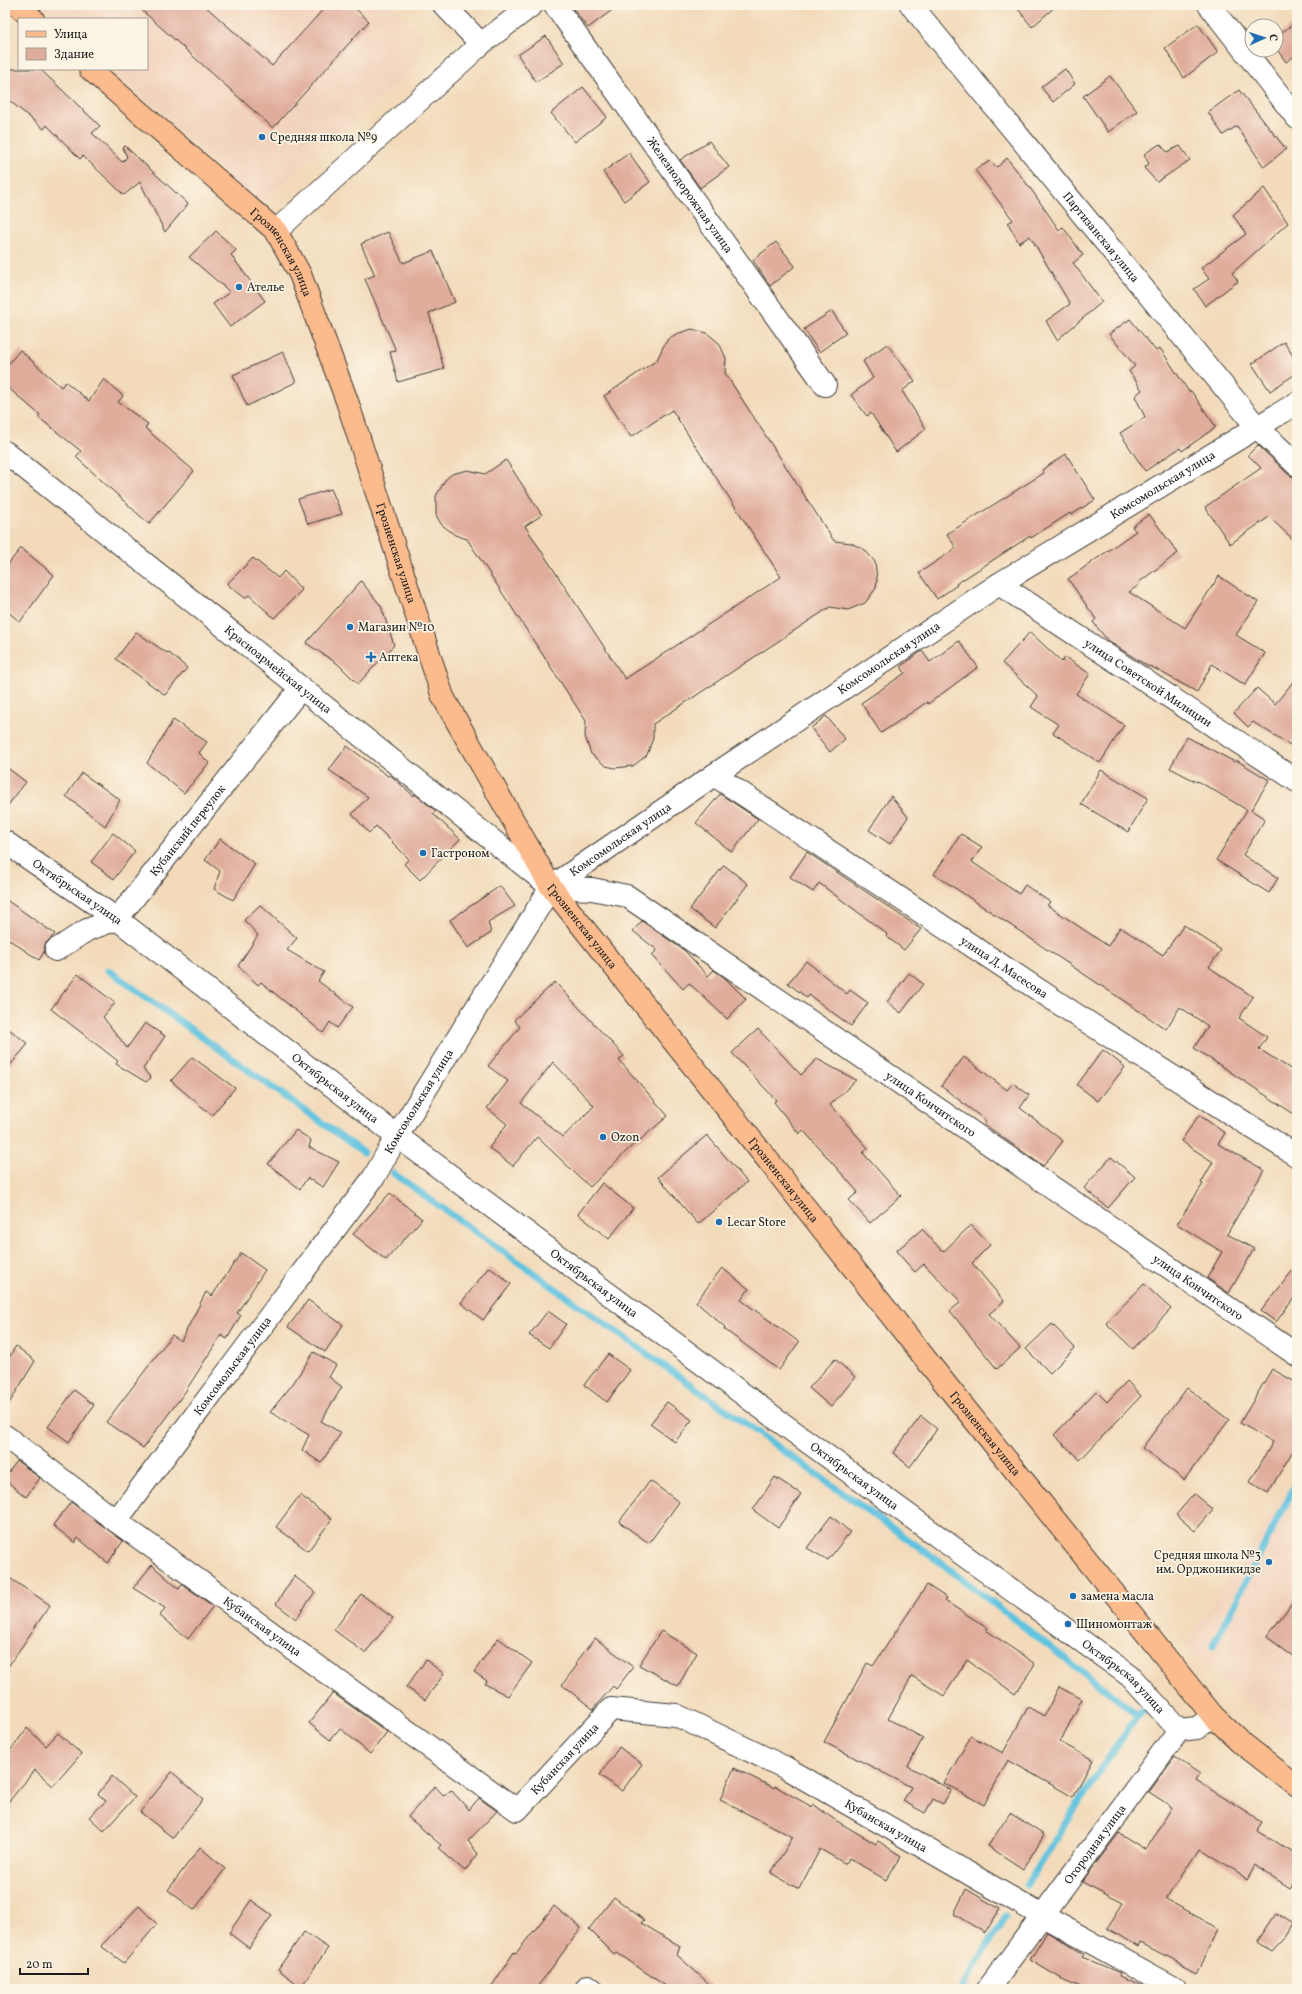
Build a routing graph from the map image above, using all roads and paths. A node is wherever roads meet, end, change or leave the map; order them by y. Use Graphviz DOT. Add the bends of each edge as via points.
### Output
graph roads {
  1 [pos="17,5"];
  2 [pos="444,5"];
  3 [pos="532,5"];
  4 [pos="555,5"];
  5 [pos="911,5"];
  6 [pos="1208,5"];
  7 [pos="32,18"];
  8 [pos="481,44"];
  9 [pos="91,70"];
  10 [pos="1297,118"];
  11 [pos="276,231"];
  12 [pos="825,385"];
  13 [pos="1297,403"];
  14 [pos="1256,426"];
  15 [pos="5,452"];
  16 [pos="1297,465"];
  17 [pos="999,584"];
  18 [pos="301,688"];
  19 [pos="714,775"];
  20 [pos="1297,781"];
  21 [pos="5,842"];
  22 [pos="551,887"];
  23 [pos="117,919"];
  24 [pos="56,950"];
  25 [pos="397,1136"];
  26 [pos="1297,1156"];
  27 [pos="1297,1355"];
  28 [pos="5,1436"];
  29 [pos="116,1521"];
  30 [pos="1213,1716"];
  31 [pos="1178,1730"];
  32 [pos="1297,1786"];
  33 [pos="1041,1915"];
  34 [pos="586,1989"];
  35 [pos="592,1989"];
  36 [pos="988,1989"];
  37 [pos="1176,1989"];
  1 -- 7 [label="main road"];
  2 -- 8 [label="street"];
  3 -- 8 [label="street"];
  4 -- 12 [label="street, Железнодорожная улица"];
  5 -- 14 [label="street, Партизанская улица"];
  6 -- 10 [label="street"];
  8 -- 11 [label="street"];
  9 -- 11 [label="main road, Грозненская улица"];
  11 -- 22 [label="main road, Грозненская улица" via="300,274 347,401 443,697"];
  13 -- 14 [label="street, Комсомольская улица"];
  14 -- 16 [label="street, Партизанская улица"];
  14 -- 17 [label="street, Комсомольская улица"];
  15 -- 18 [label="street, Красноармейская улица"];
  17 -- 19 [label="street, Комсомольская улица"];
  17 -- 20 [label="street, улица Советской Милиции"];
  18 -- 22 [label="street, Красноармейская улица"];
  18 -- 23 [label="street, Кубанский переулок"];
  19 -- 22 [label="street, Комсомольская улица"];
  19 -- 26 [label="street, улица Д. Масесова" via="1078,1016"];
  21 -- 23 [label="street, Октябрьская улица"];
  22 -- 25 [label="street, Комсомольская улица"];
  22 -- 27 [label="street, улица Кончитского" via="627,896"];
  22 -- 30 [label="main road, Грозненская улица"];
  23 -- 24 [label="street" via="87,930"];
  23 -- 25 [label="street, Октябрьская улица"];
  25 -- 29 [label="street, Комсомольская улица" via="374,1176"];
  25 -- 31 [label="street, Октябрьская улица" via="783,1424 1130,1676"];
  28 -- 29 [label="street, Кубанская улица"];
  29 -- 33 [label="street, Кубанская улица" via="517,1810 611,1709 676,1715 786,1768"];
  30 -- 31 [label="street" via="1197,1728"];
  30 -- 32 [label="main road" via="1243,1744"];
  31 -- 33 [label="street, Огородная улица"];
  33 -- 36 [label="street, Огородная улица"];
  33 -- 37 [label="street, Кубанская улица"];
  34 -- 35 [label="street" via="588,1986"];
}
